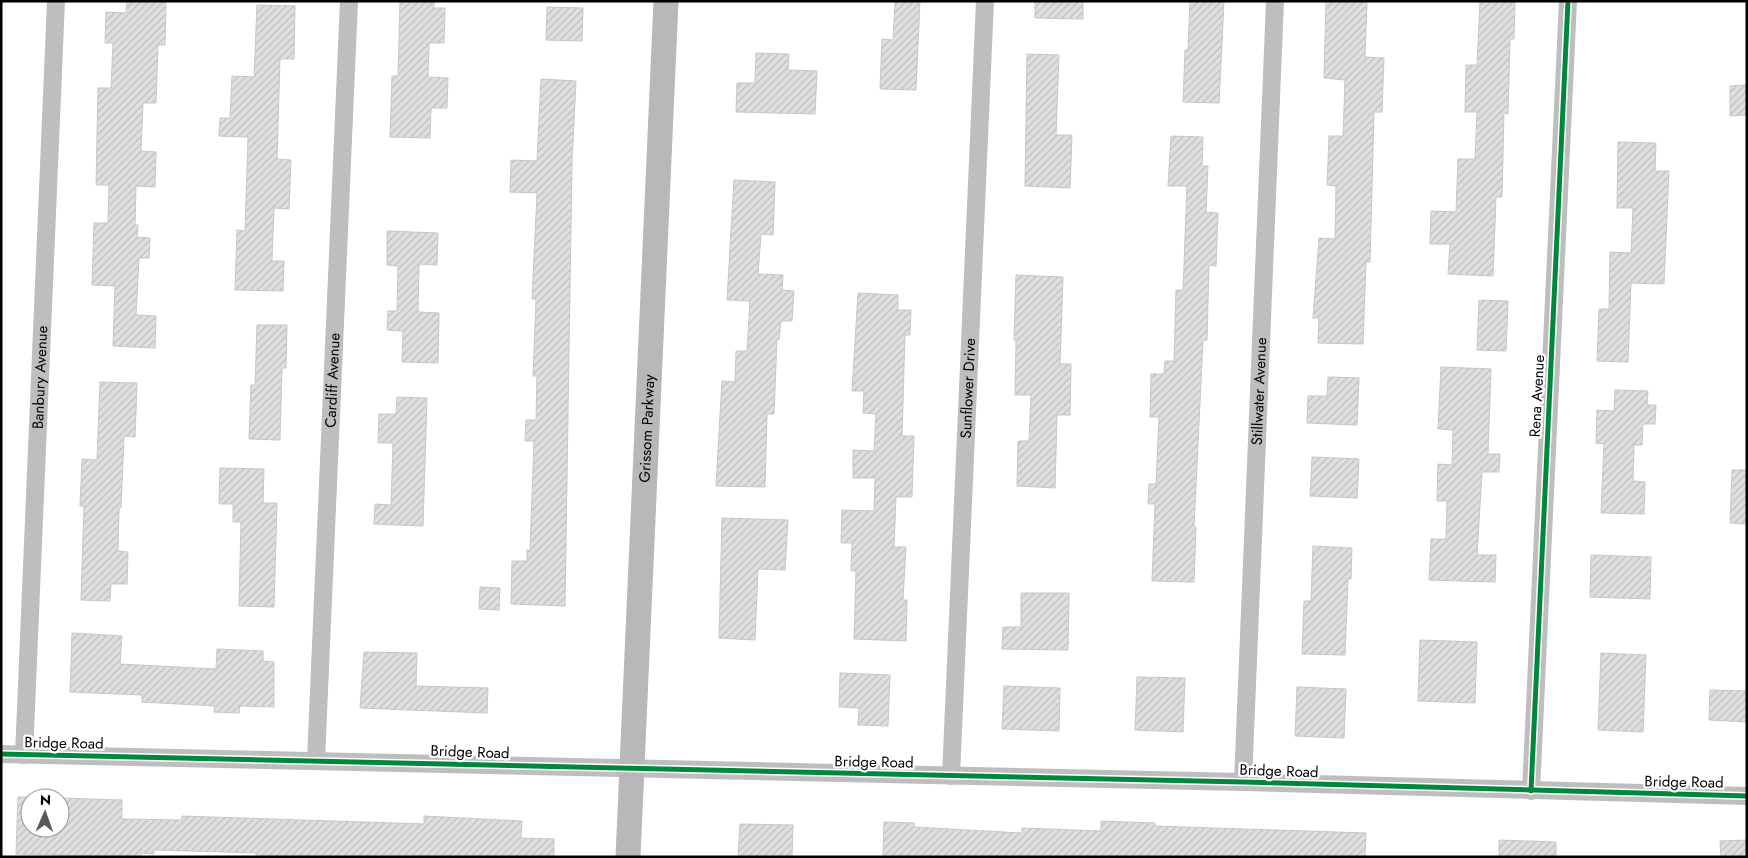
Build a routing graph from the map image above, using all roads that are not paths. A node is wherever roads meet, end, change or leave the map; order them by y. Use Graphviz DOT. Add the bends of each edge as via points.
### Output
graph roads {
  1 [pos="56,1"];
  2 [pos="349,1"];
  3 [pos="666,1"];
  4 [pos="984,1"];
  5 [pos="1275,1"];
  6 [pos="1568,1"];
  7 [pos="1,754"];
  8 [pos="24,755"];
  9 [pos="316,760"];
  10 [pos="633,770"];
  11 [pos="951,776"];
  12 [pos="1243,782"];
  13 [pos="1531,791"];
  14 [pos="1747,796"];
  15 [pos="628,857"];
  1 -- 8 [label="street, Banbury Avenue"];
  2 -- 9 [label="street, Cardiff Avenue"];
  3 -- 10 [label="main road, Grissom Parkway"];
  4 -- 11 [label="street, Sunflower Drive"];
  5 -- 12 [label="street, Stillwater Avenue"];
  6 -- 13 [label="street, Rena Avenue"];
  7 -- 8 [label="street, Bridge Road"];
  8 -- 9 [label="street, Bridge Road"];
  9 -- 10 [label="street, Bridge Road"];
  10 -- 11 [label="street, Bridge Road"];
  10 -- 15 [label="main road, Grissom Parkway"];
  11 -- 12 [label="street, Bridge Road"];
  12 -- 13 [label="street, Bridge Road"];
  13 -- 14 [label="street, Bridge Road"];
}
